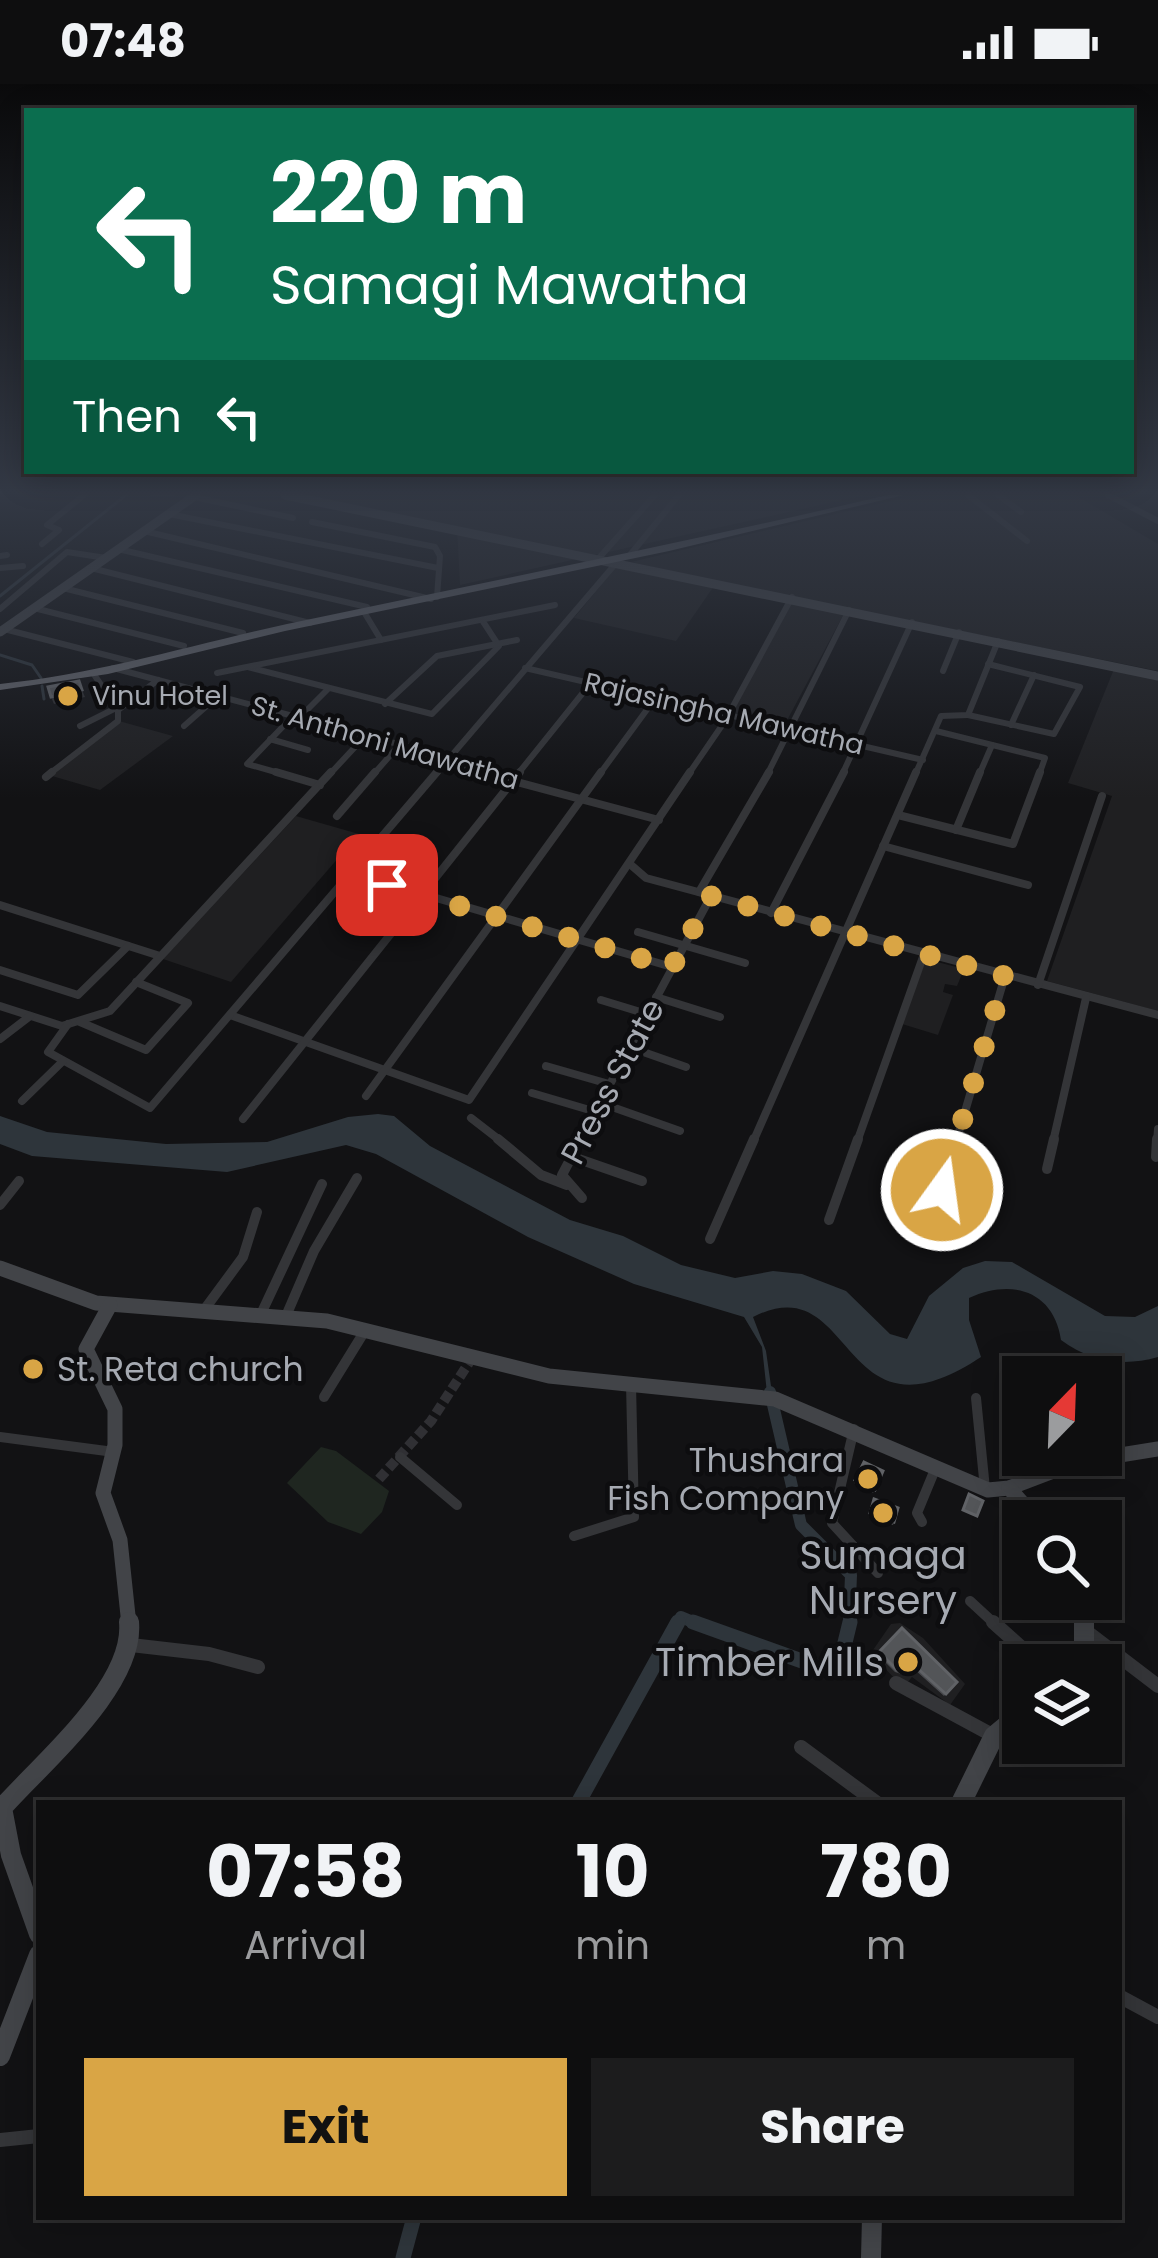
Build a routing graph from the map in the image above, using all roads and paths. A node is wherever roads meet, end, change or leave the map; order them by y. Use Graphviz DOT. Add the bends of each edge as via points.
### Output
graph roads {
  1 [pos="51,596"];
  2 [pos="97,596"];
  3 [pos="205,596"];
  4 [pos="309,596"];
  5 [pos="431,596"];
  6 [pos="579,596"];
  7 [pos="792,597"];
  8 [pos="556,605"];
  9 [pos="34,608"];
  10 [pos="365,610"];
  11 [pos="849,610"];
  12 [pos="482,620"];
  13 [pos="307,622"];
  14 [pos="912,622"];
  15 [pos="2,631"];
  16 [pos="959,632"];
  17 [pos="243,633"];
  18 [pos="381,640"];
  19 [pos="517,640"];
  20 [pos="998,641"];
  21 [pos="500,643"];
  22 [pos="184,646"];
  23 [pos="160,655"];
  24 [pos="133,662"];
  25 [pos="988,664"];
  26 [pos="246,667"];
  27 [pos="112,668"];
  28 [pos="525,668"];
  29 [pos="943,671"];
  30 [pos="93,673"];
  31 [pos="217,673"];
  32 [pos="1034,675"];
  33 [pos="1158,676"];
  34 [pos="158,680"];
  35 [pos="590,684"];
  36 [pos="0,687"];
  37 [pos="328,689"];
  38 [pos="218,696"];
  39 [pos="655,700"];
  40 [pos="385,704"];
  41 [pos="117,709"];
  42 [pos="298,716"];
  43 [pos="727,716"];
  44 [pos="968,716"];
  45 [pos="1011,725"];
  46 [pos="80,726"];
  47 [pos="184,726"];
  48 [pos="794,729"];
  49 [pos="935,731"];
  50 [pos="368,733"];
  51 [pos="270,739"];
  52 [pos="401,743"];
  53 [pos="859,744"];
  54 [pos="992,745"];
  55 [pos="308,750"];
  56 [pos="923,760"];
  57 [pos="447,764"];
  58 [pos="46,778"];
  59 [pos="512,780"];
  60 [pos="320,785"];
  61 [pos="1102,796"];
  62 [pos="579,800"];
  63 [pos="898,815"];
  64 [pos="337,816"];
  65 [pos="659,820"];
  66 [pos="956,830"];
  67 [pos="883,846"];
  68 [pos="631,865"];
  69 [pos="351,873"];
  70 [pos="1028,885"];
  71 [pos="699,892"];
  72 [pos="423,896"];
  73 [pos="711,896"];
  74 [pos="0,905"];
  75 [pos="771,913"];
  76 [pos="497,916"];
  77 [pos="638,932"];
  78 [pos="846,934"];
  79 [pos="576,940"];
  80 [pos="128,946"];
  81 [pos="683,946"];
  82 [pos="924,954"];
  83 [pos="160,956"];
  84 [pos="745,963"];
  85 [pos="672,967"];
  86 [pos="0,970"];
  87 [pos="1005,976"];
  88 [pos="136,982"];
  89 [pos="1038,985"];
  90 [pos="656,997"];
  91 [pos="1086,998"];
  92 [pos="601,1000"];
  93 [pos="0,1006"];
  94 [pos="647,1014"];
  95 [pos="230,1015"];
  96 [pos="1158,1015"];
  97 [pos="30,1016"];
  98 [pos="720,1017"];
  99 [pos="73,1023"];
  100 [pos="0,1039"];
  101 [pos="307,1042"];
  102 [pos="629,1047"];
  103 [pos="62,1061"];
  104 [pos="545,1066"];
  105 [pos="686,1066"];
  106 [pos="385,1070"];
  107 [pos="609,1084"];
  108 [pos="532,1094"];
  109 [pos="366,1096"];
  110 [pos="22,1101"];
  111 [pos="596,1107"];
  112 [pos="470,1118"];
  113 [pos="243,1119"];
  114 [pos="1158,1129"];
  115 [pos="680,1131"];
  116 [pos="570,1156"];
  117 [pos="1156,1156"];
  118 [pos="1048,1169"];
  119 [pos="357,1178"];
  120 [pos="19,1181"];
  121 [pos="642,1181"];
  122 [pos="322,1184"];
  123 [pos="567,1185"];
  124 [pos="942,1190"];
  125 [pos="582,1198"];
  126 [pos="0,1205"];
  127 [pos="257,1212"];
  128 [pos="829,1220"];
  129 [pos="710,1239"];
  130 [pos="0,1268"];
  131 [pos="110,1305"];
  132 [pos="204,1310"];
  133 [pos="261,1314"];
  134 [pos="286,1316"];
  135 [pos="366,1329"];
  136 [pos="631,1384"];
  137 [pos="324,1397"];
  138 [pos="976,1398"];
  139 [pos="854,1429"];
  140 [pos="0,1437"];
  141 [pos="114,1452"];
  142 [pos="1156,1452"];
  143 [pos="400,1457"];
  144 [pos="936,1467"];
  145 [pos="1009,1488"];
  146 [pos="985,1489"];
  147 [pos="1020,1500"];
  148 [pos="458,1505"];
  149 [pos="922,1522"];
  150 [pos="574,1536"];
  151 [pos="878,1573"];
  152 [pos="970,1601"];
  153 [pos="1084,1620"];
  154 [pos="1086,1631"];
  155 [pos="1018,1644"];
  156 [pos="1084,1644"];
  157 [pos="131,1645"];
  158 [pos="258,1667"];
  159 [pos="896,1682"];
  160 [pos="1158,1686"];
  161 [pos="1002,1729"];
  162 [pos="994,1736"];
  163 [pos="801,1747"];
  164 [pos="873,1800"];
  165 [pos="962,1800"];
  166 [pos="1,1808"];
  167 [pos="36,1926"];
  168 [pos="36,1963"];
  169 [pos="1122,1998"];
  170 [pos="1158,2017"];
  171 [pos="0,2056"];
  172 [pos="36,2136"];
  173 [pos="0,2140"];
  174 [pos="872,2220"];
  175 [pos="874,2256"];
  1 -- 9 [label="street"];
  2 -- 17 [label="street"];
  3 -- 13 [label="street"];
  4 -- 10 [label="street"];
  5 -- 10 [label="highway"];
  6 -- 28 [label="street"];
  7 -- 11 [label="street"];
  7 -- 43 [label="street"];
  8 -- 12 [label="street"];
  9 -- 15 [label="street"];
  9 -- 22 [label="street"];
  10 -- 13 [label="highway"];
  10 -- 18 [label="street"];
  11 -- 14 [label="street"];
  11 -- 48 [label="street"];
  12 -- 18 [label="street"];
  12 -- 21 [label="street"];
  13 -- 17 [label="highway"];
  13 -- 23 [label="highway"];
  14 -- 16 [label="street"];
  14 -- 53 [label="street"];
  15 -- 24 [label="street"];
  16 -- 20 [label="street"];
  16 -- 29 [label="street"];
  17 -- 22 [label="highway"];
  18 -- 26 [label="street"];
  19 -- 21 [label="street"];
  20 -- 25 [label="street"];
  20 -- 33 [label="street"];
  21 -- 40 [label="street" via="431,659"];
  21 -- 40 [label="street" via="432,715"];
  22 -- 23 [label="highway"];
  23 -- 24 [label="highway"];
  24 -- 27 [label="highway"];
  25 -- 32 [label="street"];
  25 -- 44 [label="street"];
  26 -- 31 [label="street"];
  26 -- 37 [label="street"];
  27 -- 30 [label="highway"];
  27 -- 34 [label="street, St. Anthoni Mawatha"];
  28 -- 35 [label="street, Rajasingha Mawatha"];
  28 -- 57 [label="street"];
  30 -- 36 [label="highway"];
  30 -- 41 [label="street"];
  32 -- 45 [label="street"];
  32 -- 45 [label="street" via="1077,684 1076,698 1057,734"];
  34 -- 38 [label="street, St. Anthoni Mawatha"];
  34 -- 41 [label="street"];
  35 -- 39 [label="street, Rajasingha Mawatha"];
  35 -- 59 [label="street"];
  37 -- 40 [label="street"];
  37 -- 42 [label="street"];
  38 -- 42 [label="street, St. Anthoni Mawatha"];
  38 -- 47 [label="street"];
  39 -- 43 [label="street, Rajasingha Mawatha"];
  39 -- 62 [label="street"];
  41 -- 46 [label="street"];
  41 -- 58 [label="street" via="118,721"];
  42 -- 50 [label="street, St. Anthoni Mawatha"];
  42 -- 51 [label="street"];
  43 -- 48 [label="street, Rajasingha Mawatha"];
  43 -- 65 [label="street"];
  44 -- 45 [label="street"];
  44 -- 49 [label="street" via="943,713"];
  48 -- 53 [label="street, Rajasingha Mawatha"];
  48 -- 71 [label="street"];
  49 -- 54 [label="street"];
  49 -- 56 [label="street"];
  50 -- 52 [label="street, St. Anthoni Mawatha"];
  50 -- 60 [label="street"];
  51 -- 55 [label="street"];
  51 -- 60 [label="street" via="247,764"];
  52 -- 57 [label="street, St. Anthoni Mawatha"];
  52 -- 64 [label="street"];
  53 -- 56 [label="street, Rajasingha Mawatha"];
  53 -- 75 [label="street"];
  54 -- 66 [label="street"];
  54 -- 66 [label="street" via="1047,760 1028,815 1013,844"];
  56 -- 63 [label="street"];
  57 -- 59 [label="street, St. Anthoni Mawatha"];
  57 -- 69 [label="street"];
  59 -- 62 [label="street, St. Anthoni Mawatha"];
  59 -- 72 [label="street"];
  60 -- 83 [label="street"];
  61 -- 89 [label="street"];
  62 -- 65 [label="street, St. Anthoni Mawatha"];
  62 -- 76 [label="street"];
  63 -- 66 [label="street"];
  63 -- 67 [label="street"];
  65 -- 68 [label="street"];
  67 -- 70 [label="street"];
  67 -- 78 [label="street"];
  68 -- 71 [label="street" via="646,878"];
  68 -- 79 [label="street"];
  69 -- 72 [label="street"];
  69 -- 95 [label="street"];
  71 -- 73 [label="street"];
  72 -- 76 [label="street"];
  72 -- 101 [label="street"];
  73 -- 75 [label="street"];
  73 -- 81 [label="street, Press State"];
  74 -- 80 [label="street"];
  75 -- 78 [label="street"];
  76 -- 79 [label="street"];
  76 -- 106 [label="street"];
  77 -- 81 [label="street"];
  78 -- 82 [label="street"];
  78 -- 129 [label="street"];
  79 -- 85 [label="street"];
  79 -- 106 [label="street" via="469,1100"];
  80 -- 83 [label="street"];
  80 -- 86 [label="street" via="78,995"];
  81 -- 84 [label="street"];
  81 -- 85 [label="street, Press State"];
  82 -- 87 [label="street"];
  82 -- 128 [label="street"];
  83 -- 88 [label="street"];
  85 -- 90 [label="street, Press State"];
  87 -- 89 [label="street"];
  87 -- 124 [label="street"];
  88 -- 99 [label="street" via="110,1011"];
  88 -- 99 [label="street" via="188,1003 146,1051"];
  89 -- 91 [label="street"];
  90 -- 94 [label="street, Press State"];
  90 -- 98 [label="street"];
  91 -- 96 [label="street"];
  91 -- 118 [label="street"];
  92 -- 94 [label="street"];
  93 -- 97 [label="street"];
  94 -- 102 [label="street, Press State"];
  95 -- 101 [label="street"];
  95 -- 103 [label="street" via="150,1108"];
  97 -- 99 [label="street"];
  97 -- 100 [label="street"];
  99 -- 103 [label="street" via="48,1049"];
  101 -- 106 [label="street"];
  101 -- 113 [label="street"];
  102 -- 105 [label="street"];
  102 -- 107 [label="street, Press State"];
  103 -- 110 [label="street"];
  104 -- 107 [label="street"];
  106 -- 109 [label="street"];
  107 -- 111 [label="street, Press State"];
  108 -- 111 [label="street"];
  111 -- 115 [label="street"];
  111 -- 116 [label="street, Press State"];
  112 -- 123 [label="street" via="545,1181"];
  114 -- 117 [label="street"];
  116 -- 121 [label="street"];
  116 -- 123 [label="street, Press State" via="562,1174"];
  119 -- 134 [label="street"];
  120 -- 126 [label="street"];
  122 -- 133 [label="street"];
  123 -- 125 [label="street, Press State"];
  127 -- 132 [label="street" via="243,1257"];
  130 -- 131 [label="street"];
  131 -- 132 [label="street"];
  131 -- 141 [label="street" via="86,1349 115,1408"];
  132 -- 133 [label="street"];
  133 -- 134 [label="street"];
  134 -- 135 [label="street"];
  135 -- 136 [label="street" via="549,1376"];
  135 -- 137 [label="street"];
  136 -- 139 [label="street" via="770,1398"];
  136 -- 150 [label="street" via="634,1517"];
  138 -- 146 [label="street"];
  139 -- 144 [label="street"];
  139 -- 151 [label="street" via="832,1523"];
  140 -- 141 [label="street"];
  141 -- 157 [label="street" via="103,1492 121,1540"];
  142 -- 145 [label="street" via="1062,1466"];
  143 -- 148 [label="street"];
  144 -- 146 [label="street"];
  144 -- 149 [label="street" via="920,1500"];
  145 -- 146 [label="street"];
  145 -- 147 [label="street"];
  152 -- 155 [label="street"];
  153 -- 154 [label="street"];
  154 -- 156 [label="street"];
  154 -- 160 [label="street"];
  157 -- 158 [label="street"];
  157 -- 166 [label="street" via="108,1690"];
  159 -- 162 [label="street"];
  161 -- 162 [label="street"];
  162 -- 165 [label="street"];
  163 -- 164 [label="street"];
  166 -- 167 [label="street"];
  168 -- 171 [label="street"];
  169 -- 170 [label="street"];
  172 -- 173 [label="street"];
  174 -- 175 [label="street"];
}
